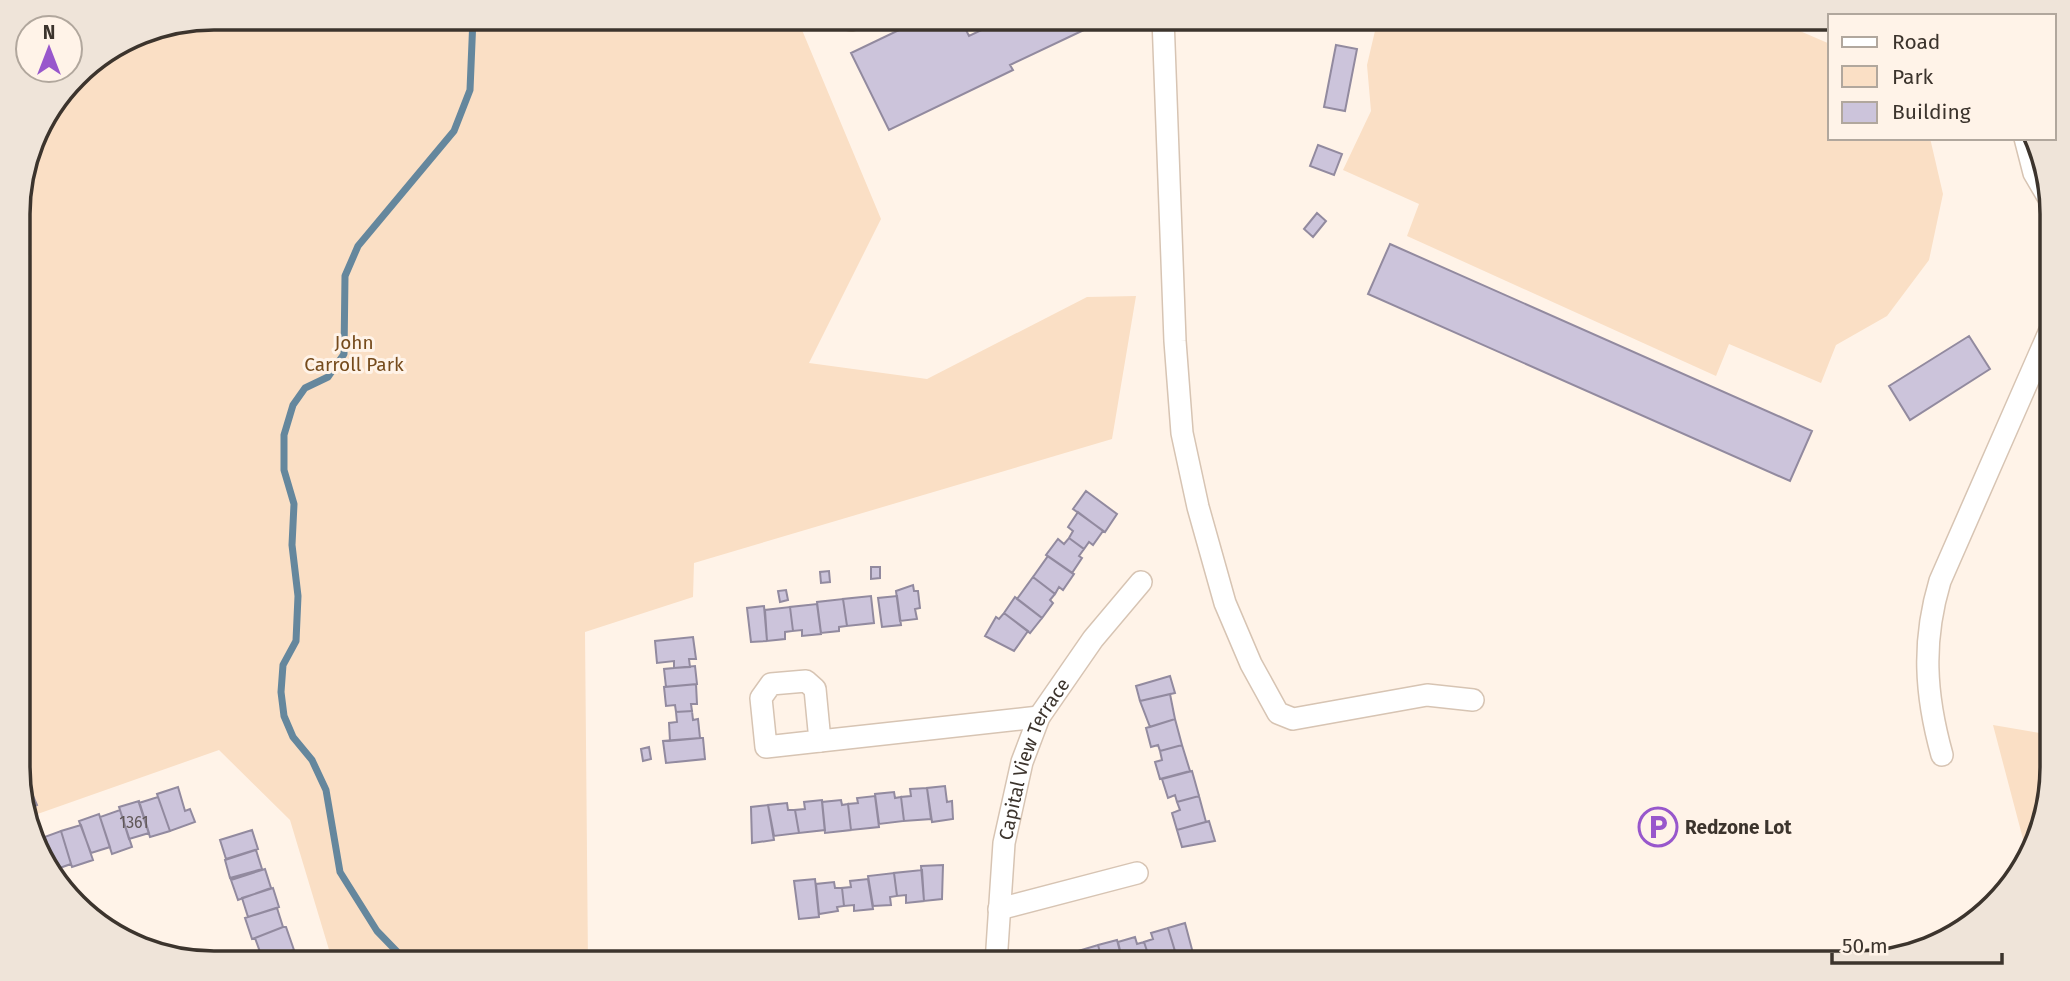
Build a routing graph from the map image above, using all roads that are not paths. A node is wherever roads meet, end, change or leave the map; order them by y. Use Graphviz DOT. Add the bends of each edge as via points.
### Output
graph roads {
  1 [pos="1163,30"];
  2 [pos="2028,149"];
  3 [pos="2036,177"];
  4 [pos="2040,353"];
  5 [pos="1141,582"];
  6 [pos="1473,700"];
  7 [pos="1040,718"];
  8 [pos="820,741"];
  9 [pos="1942,755"];
  10 [pos="1137,873"];
  11 [pos="999,909"];
  12 [pos="997,951"];
  1 -- 6 [label="street" via="1182,433 1225,603 1251,664 1278,713 1293,719 1427,695"];
  2 -- 3 [label="street"];
  4 -- 9 [label="street" via="1940,581 1928,620 1927,665"];
  5 -- 7 [label="street, Capital View Terrace" via="1093,639"];
  7 -- 8 [label="street"];
  7 -- 11 [label="street, Capital View Terrace" via="1023,762 1004,844"];
  10 -- 11 [label="street"];
  11 -- 12 [label="street, Capital View Terrace"];
}
